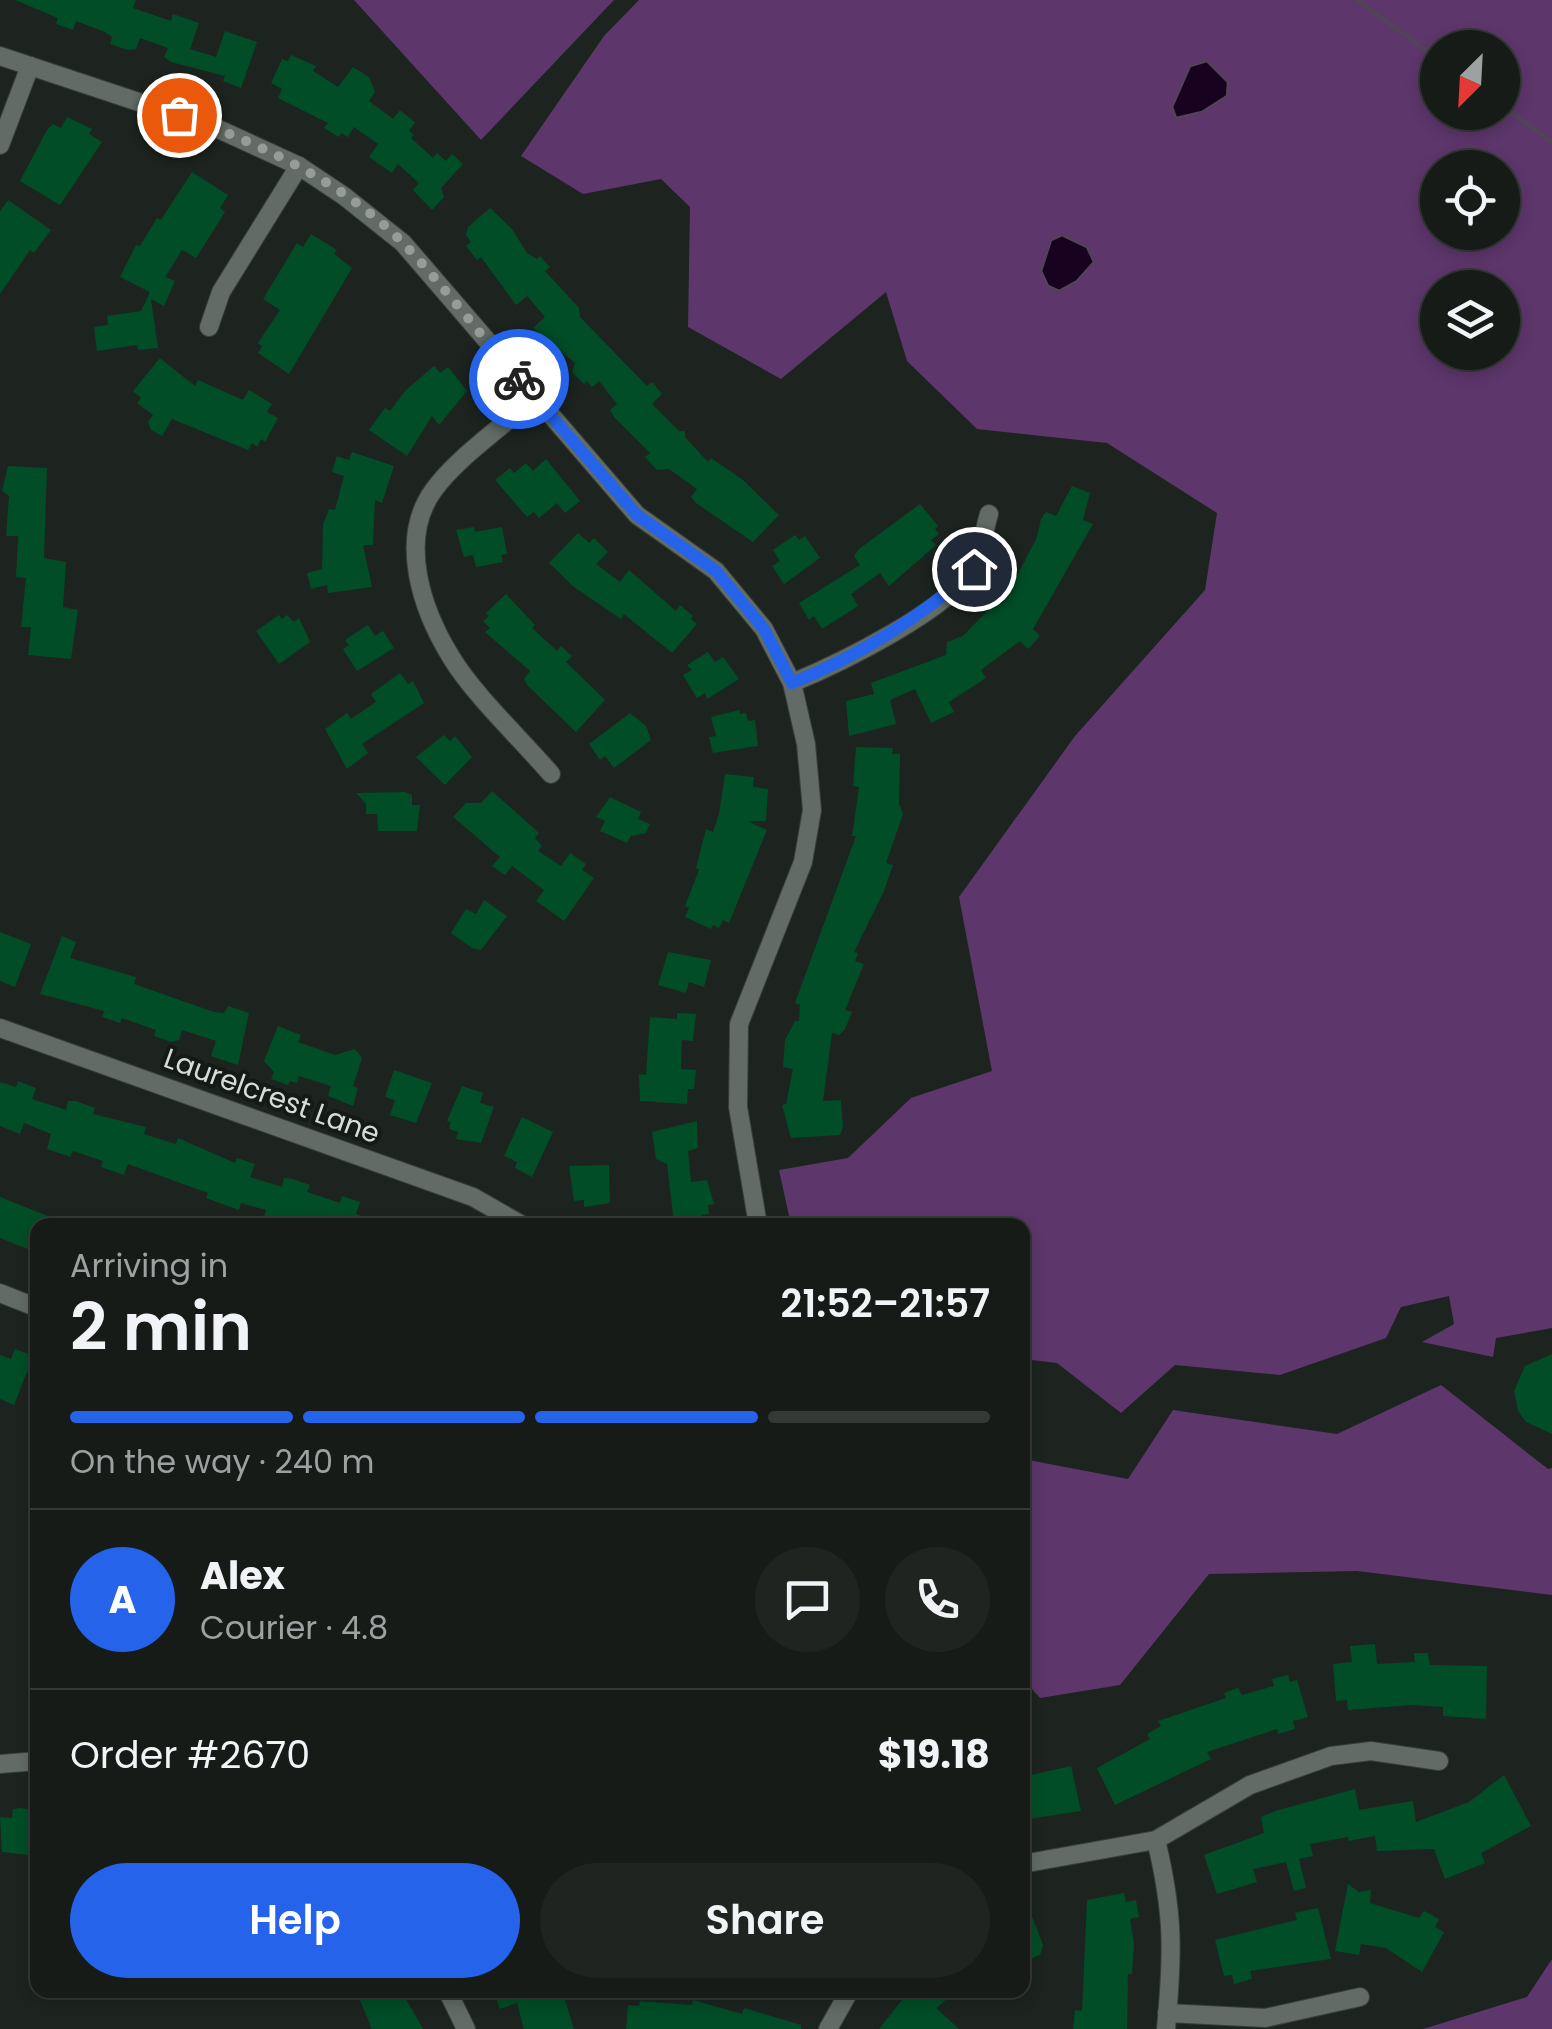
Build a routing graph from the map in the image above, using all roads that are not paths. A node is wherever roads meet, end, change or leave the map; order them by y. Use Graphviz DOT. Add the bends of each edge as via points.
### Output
graph roads {
  1 [pos="0,56"];
  2 [pos="30,66"];
  3 [pos="0,145"];
  4 [pos="299,166"];
  5 [pos="210,327"];
  6 [pos="535,398"];
  7 [pos="989,514"];
  8 [pos="792,683"];
  9 [pos="551,774"];
  10 [pos="0,1028"];
  11 [pos="509,1218"];
  12 [pos="757,1218"];
  13 [pos="0,1293"];
  14 [pos="30,1305"];
  15 [pos="1439,1761"];
  16 [pos="30,1762"];
  17 [pos="0,1764"];
  18 [pos="1156,1840"];
  19 [pos="1030,1863"];
  20 [pos="1360,1997"];
  21 [pos="451,1998"];
  22 [pos="845,1998"];
  23 [pos="1166,2021"];
  24 [pos="466,2029"];
  25 [pos="828,2029"];
  1 -- 2 [label="street"];
  2 -- 3 [label="street"];
  2 -- 4 [label="street" via="214,128"];
  4 -- 5 [label="street" via="221,292"];
  4 -- 6 [label="street" via="403,244"];
  6 -- 8 [label="street" via="637,515 716,571 764,629"];
  6 -- 9 [label="street" via="434,488 413,542 420,583 451,658"];
  7 -- 8 [label="street" via="974,569 926,613 845,661"];
  8 -- 12 [label="street" via="812,810 803,862 739,1024 738,1107"];
  10 -- 11 [label="street, Laurelcrest Lane" via="473,1198"];
  13 -- 14 [label="street"];
  15 -- 18 [label="street" via="1372,1751 1331,1756 1250,1784"];
  16 -- 17 [label="street"];
  18 -- 19 [label="street"];
  18 -- 23 [label="street" via="1172,1902"];
  20 -- 23 [label="street" via="1265,2018"];
  21 -- 24 [label="street"];
  22 -- 25 [label="street"];
}
